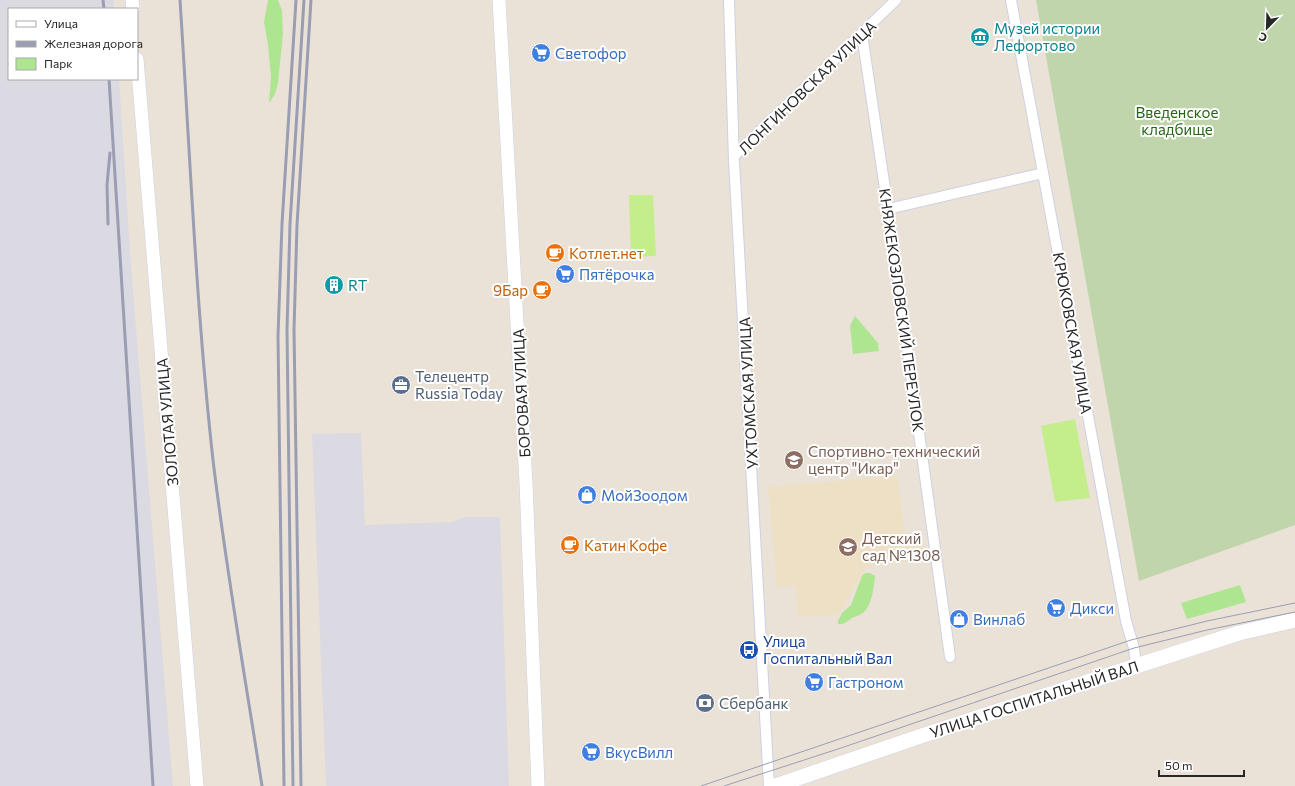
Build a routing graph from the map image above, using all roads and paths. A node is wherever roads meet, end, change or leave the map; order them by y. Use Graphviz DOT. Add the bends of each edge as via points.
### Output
graph roads {
  1 [pos="499,0"];
  2 [pos="729,0"];
  3 [pos="896,0"];
  4 [pos="1011,0"];
  5 [pos="862,34"];
  6 [pos="138,71"];
  7 [pos="734,156"];
  8 [pos="1043,172"];
  9 [pos="888,209"];
  10 [pos="1295,620"];
  11 [pos="950,657"];
  12 [pos="1136,666"];
  13 [pos="197,786"];
  14 [pos="538,786"];
  15 [pos="769,786"];
  16 [pos="775,786"];
  1 -- 14 [label="street, БОРОВАЯ УЛИЦА" via="525,475"];
  2 -- 7 [label="street, УХТОМСКАЯ УЛИЦА"];
  3 -- 5 [label="street, ЛОНГИНОВСКАЯ УЛИЦА"];
  4 -- 8 [label="street, КРЮКОВСКАЯ УЛИЦА"];
  5 -- 7 [label="street, ЛОНГИНОВСКАЯ УЛИЦА"];
  5 -- 9 [label="street, КНЯЖЕКОЗЛОВСКИЙ ПЕРЕУЛОК"];
  6 -- 13 [label="street, ЗОЛОТАЯ УЛИЦА"];
  7 -- 15 [label="street, УХТОМСКАЯ УЛИЦА"];
  8 -- 9 [label="street"];
  8 -- 12 [label="street, КРЮКОВСКАЯ УЛИЦА"];
  9 -- 11 [label="street, КНЯЖЕКОЗЛОВСКИЙ ПЕРЕУЛОК"];
  10 -- 12 [label="main road, УЛИЦА ГОСПИТАЛЬНЫЙ ВАЛ" via="1239,633"];
  12 -- 16 [label="main road, УЛИЦА ГОСПИТАЛЬНЫЙ ВАЛ"];
}
